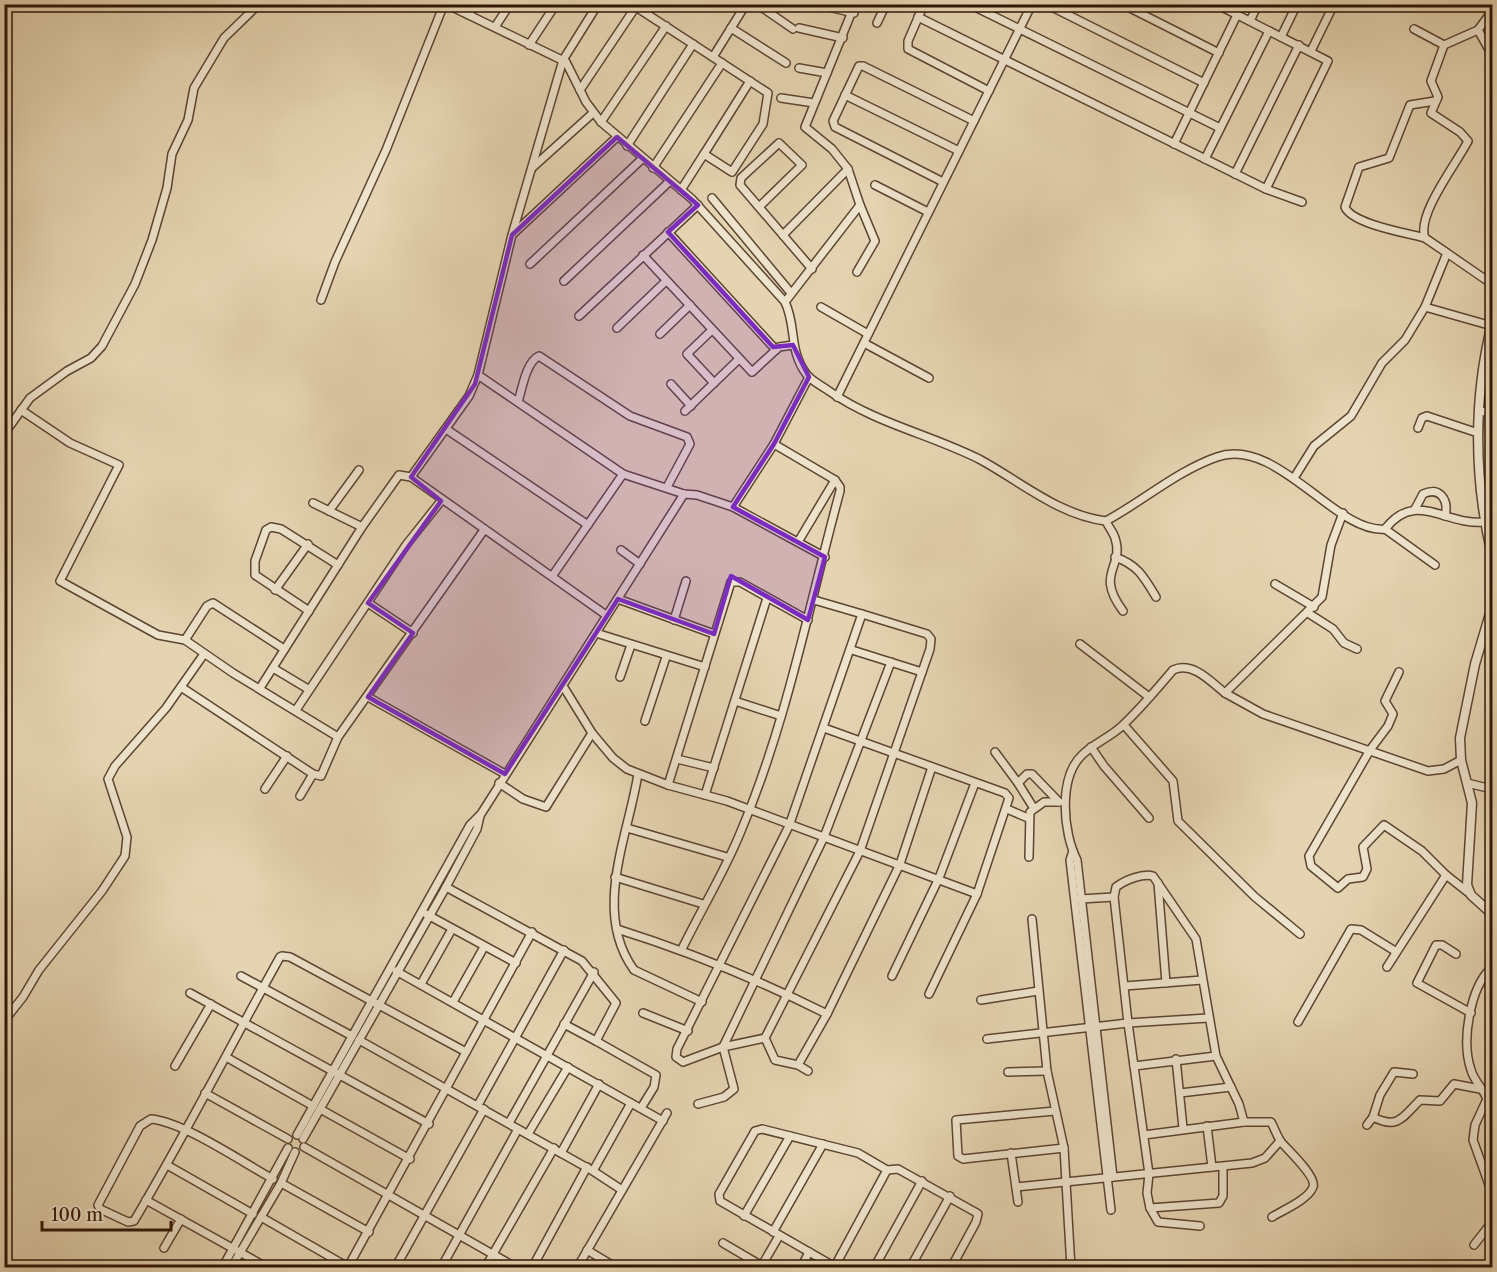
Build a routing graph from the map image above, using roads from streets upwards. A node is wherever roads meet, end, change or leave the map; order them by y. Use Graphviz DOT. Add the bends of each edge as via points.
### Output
graph roads {
  1 [pos="259,4"];
  2 [pos="445,4"];
  3 [pos="474,4"];
  4 [pos="510,4"];
  5 [pos="556,4"];
  6 [pos="598,4"];
  7 [pos="746,4"];
  8 [pos="757,4"];
  9 [pos="886,4"];
  10 [pos="924,4"];
  11 [pos="969,4"];
  12 [pos="1032,4"];
  13 [pos="1046,4"];
  14 [pos="1122,4"];
  15 [pos="1258,4"];
  16 [pos="1297,4"];
  17 [pos="1334,4"];
  18 [pos="1489,4"];
  19 [pos="1218,5"];
  20 [pos="637,6"];
  21 [pos="824,6"];
  22 [pos="856,7"];
  23 [pos="1492,9"];
  24 [pos="469,15"];
  25 [pos="1237,15"];
  26 [pos="918,17"];
  27 [pos="1250,21"];
  28 [pos="877,23"];
  29 [pos="666,26"];
  30 [pos="495,27"];
  31 [pos="731,28"];
  32 [pos="1414,29"];
  33 [pos="1020,30"];
  34 [pos="1478,30"];
  35 [pos="1269,31"];
  36 [pos="1281,37"];
  37 [pos="843,38"];
  38 [pos="693,44"];
  39 [pos="530,45"];
  40 [pos="1299,45"];
  41 [pos="1444,45"];
  42 [pos="1311,51"];
  43 [pos="1219,53"];
  44 [pos="1492,56"];
  45 [pos="713,57"];
  46 [pos="563,60"];
  47 [pos="1004,60"];
  48 [pos="722,63"];
  49 [pos="786,63"];
  50 [pos="799,68"];
  51 [pos="827,73"];
  52 [pos="750,81"];
  53 [pos="1204,83"];
  54 [pos="580,90"];
  55 [pos="989,91"];
  56 [pos="845,95"];
  57 [pos="781,98"];
  58 [pos="1436,101"];
  59 [pos="814,103"];
  60 [pos="592,113"];
  61 [pos="1189,113"];
  62 [pos="974,121"];
  63 [pos="601,122"];
  64 [pos="1220,128"];
  65 [pos="617,137"];
  66 [pos="1174,144"];
  67 [pos="627,146"];
  68 [pos="959,151"];
  69 [pos="704,154"];
  70 [pos="642,159"];
  71 [pos="1205,159"];
  72 [pos="653,168"];
  73 [pos="531,169"];
  74 [pos="848,169"];
  75 [pos="1236,174"];
  76 [pos="670,181"];
  77 [pos="943,182"];
  78 [pos="875,185"];
  79 [pos="1266,189"];
  80 [pos="681,190"];
  81 [pos="712,198"];
  82 [pos="1302,202"];
  83 [pos="860,204"];
  84 [pos="698,205"];
  85 [pos="759,207"];
  86 [pos="928,212"];
  87 [pos="668,232"];
  88 [pos="512,235"];
  89 [pos="783,235"];
  90 [pos="1425,238"];
  91 [pos="1447,253"];
  92 [pos="643,255"];
  93 [pos="530,264"];
  94 [pos="812,269"];
  95 [pos="857,272"];
  96 [pos="564,281"];
  97 [pos="666,281"];
  98 [pos="1492,284"];
  99 [pos="791,293"];
  100 [pos="321,300"];
  101 [pos="785,302"];
  102 [pos="690,305"];
  103 [pos="820,307"];
  104 [pos="1425,307"];
  105 [pos="579,316"];
  106 [pos="1492,325"];
  107 [pos="616,328"];
  108 [pos="712,330"];
  109 [pos="660,334"];
  110 [pos="868,334"];
  111 [pos="864,343"];
  112 [pos="794,345"];
  113 [pos="776,350"];
  114 [pos="738,359"];
  115 [pos="478,375"];
  116 [pos="809,377"];
  117 [pos="929,378"];
  118 [pos="714,383"];
  119 [pos="671,384"];
  120 [pos="837,397"];
  121 [pos="518,402"];
  122 [pos="21,410"];
  123 [pos="1480,411"];
  124 [pos="1492,413"];
  125 [pos="1418,428"];
  126 [pos="446,429"];
  127 [pos="1478,433"];
  128 [pos="4,434"];
  129 [pos="774,444"];
  130 [pos="359,470"];
  131 [pos="623,474"];
  132 [pos="411,477"];
  133 [pos="1294,478"];
  134 [pos="835,480"];
  135 [pos="667,487"];
  136 [pos="684,494"];
  137 [pos="441,501"];
  138 [pos="313,503"];
  139 [pos="733,507"];
  140 [pos="1415,509"];
  141 [pos="329,510"];
  142 [pos="1343,513"];
  143 [pos="1445,516"];
  144 [pos="1106,521"];
  145 [pos="1485,522"];
  146 [pos="588,525"];
  147 [pos="362,527"];
  148 [pos="1385,529"];
  149 [pos="484,531"];
  150 [pos="798,542"];
  151 [pos="308,544"];
  152 [pos="1491,545"];
  153 [pos="621,550"];
  154 [pos="1492,555"];
  155 [pos="1115,557"];
  156 [pos="825,558"];
  157 [pos="640,564"];
  158 [pos="339,565"];
  159 [pos="1435,565"];
  160 [pos="553,575"];
  161 [pos="686,581"];
  162 [pos="1275,584"];
  163 [pos="275,590"];
  164 [pos="1156,597"];
  165 [pos="767,598"];
  166 [pos="618,599"];
  167 [pos="814,600"];
  168 [pos="368,603"];
  169 [pos="1314,607"];
  170 [pos="1492,607"];
  171 [pos="309,611"];
  172 [pos="1123,611"];
  173 [pos="1308,613"];
  174 [pos="862,614"];
  175 [pos="606,615"];
  176 [pos="674,620"];
  177 [pos="808,620"];
  178 [pos="1490,627"];
  179 [pos="413,633"];
  180 [pos="596,633"];
  181 [pos="714,634"];
  182 [pos="185,640"];
  183 [pos="1080,644"];
  184 [pos="631,645"];
  185 [pos="284,649"];
  186 [pos="1358,649"];
  187 [pos="852,650"];
  188 [pos="204,654"];
  189 [pos="666,657"];
  190 [pos="891,662"];
  191 [pos="705,667"];
  192 [pos="273,668"];
  193 [pos="922,672"];
  194 [pos="1399,672"];
  195 [pos="621,677"];
  196 [pos="563,686"];
  197 [pos="181,687"];
  198 [pos="260,688"];
  199 [pos="308,689"];
  200 [pos="1225,693"];
  201 [pos="368,697"];
  202 [pos="1149,697"];
  203 [pos="735,701"];
  204 [pos="296,710"];
  205 [pos="781,716"];
  206 [pos="645,722"];
  207 [pos="1124,725"];
  208 [pos="824,728"];
  209 [pos="592,733"];
  210 [pos="338,737"];
  211 [pos="863,741"];
  212 [pos="1091,747"];
  213 [pos="1370,750"];
  214 [pos="995,752"];
  215 [pos="894,753"];
  216 [pos="287,756"];
  217 [pos="677,759"];
  218 [pos="1461,760"];
  219 [pos="932,767"];
  220 [pos="714,768"];
  221 [pos="313,774"];
  222 [pos="505,774"];
  223 [pos="638,774"];
  224 [pos="499,783"];
  225 [pos="975,783"];
  226 [pos="1018,783"];
  227 [pos="1467,783"];
  228 [pos="668,785"];
  229 [pos="265,789"];
  230 [pos="1492,789"];
  231 [pos="705,795"];
  232 [pos="300,796"];
  233 [pos="1062,802"];
  234 [pos="1033,807"];
  235 [pos="1007,809"];
  236 [pos="750,810"];
  237 [pos="481,814"];
  238 [pos="1028,818"];
  239 [pos="1149,818"];
  240 [pos="789,826"];
  241 [pos="627,828"];
  242 [pos="825,837"];
  243 [pos="860,851"];
  244 [pos="727,857"];
  245 [pos="1029,857"];
  246 [pos="900,864"];
  247 [pos="1446,875"];
  248 [pos="615,877"];
  249 [pos="939,878"];
  250 [pos="1158,881"];
  251 [pos="446,887"];
  252 [pos="977,894"];
  253 [pos="1471,895"];
  254 [pos="1114,897"];
  255 [pos="1078,899"];
  256 [pos="704,904"];
  257 [pos="422,912"];
  258 [pos="1492,914"];
  259 [pos="429,917"];
  260 [pos="1032,919"];
  261 [pos="452,929"];
  262 [pos="617,929"];
  263 [pos="532,932"];
  264 [pos="1300,934"];
  265 [pos="408,937"];
  266 [pos="416,942"];
  267 [pos="484,947"];
  268 [pos="682,949"];
  269 [pos="564,950"];
  270 [pos="1395,951"];
  271 [pos="1456,954"];
  272 [pos="516,963"];
  273 [pos="719,965"];
  274 [pos="1492,966"];
  275 [pos="1387,967"];
  276 [pos="391,968"];
  277 [pos="398,972"];
  278 [pos="594,972"];
  279 [pos="241,976"];
  280 [pos="892,976"];
  281 [pos="755,979"];
  282 [pos="1202,980"];
  283 [pos="1166,983"];
  284 [pos="421,984"];
  285 [pos="1125,986"];
  286 [pos="263,987"];
  287 [pos="1038,991"];
  288 [pos="190,993"];
  289 [pos="929,994"];
  290 [pos="788,995"];
  291 [pos="981,1000"];
  292 [pos="372,1002"];
  293 [pos="453,1002"];
  294 [pos="702,1002"];
  295 [pos="211,1004"];
  296 [pos="380,1006"];
  297 [pos="643,1013"];
  298 [pos="1471,1013"];
  299 [pos="827,1014"];
  300 [pos="1208,1018"];
  301 [pos="485,1020"];
  302 [pos="4,1021"];
  303 [pos="244,1022"];
  304 [pos="1298,1022"];
  305 [pos="1128,1023"];
  306 [pos="564,1024"];
  307 [pos="1094,1028"];
  308 [pos="688,1031"];
  309 [pos="1042,1033"];
  310 [pos="352,1036"];
  311 [pos="516,1037"];
  312 [pos="765,1038"];
  313 [pos="987,1039"];
  314 [pos="359,1040"];
  315 [pos="596,1041"];
  316 [pos="723,1047"];
  317 [pos="466,1052"];
  318 [pos="547,1056"];
  319 [pos="1216,1056"];
  320 [pos="226,1057"];
  321 [pos="1176,1059"];
  322 [pos="798,1065"];
  323 [pos="176,1066"];
  324 [pos="1134,1066"];
  325 [pos="568,1067"];
  326 [pos="808,1071"];
  327 [pos="1047,1071"];
  328 [pos="332,1072"];
  329 [pos="1008,1072"];
  330 [pos="1413,1074"];
  331 [pos="341,1075"];
  332 [pos="599,1084"];
  333 [pos="1232,1087"];
  334 [pos="447,1089"];
  335 [pos="1480,1089"];
  336 [pos="205,1093"];
  337 [pos="1180,1093"];
  338 [pos="631,1102"];
  339 [pos="698,1104"];
  340 [pos="481,1107"];
  341 [pos="316,1108"];
  342 [pos="641,1108"];
  343 [pos="1055,1111"];
  344 [pos="667,1113"];
  345 [pos="1373,1117"];
  346 [pos="663,1121"];
  347 [pos="1244,1122"];
  348 [pos="509,1123"];
  349 [pos="429,1124"];
  350 [pos="1366,1125"];
  351 [pos="1207,1126"];
  352 [pos="518,1128"];
  353 [pos="1183,1128"];
  354 [pos="184,1130"];
  355 [pos="528,1134"];
  356 [pos="1144,1135"];
  357 [pos="790,1136"];
  358 [pos="300,1137"];
  359 [pos="288,1139"];
  360 [pos="1280,1141"];
  361 [pos="823,1144"];
  362 [pos="304,1147"];
  363 [pos="554,1148"];
  364 [pos="1064,1148"];
  365 [pos="292,1150"];
  366 [pos="561,1153"];
  367 [pos="1011,1153"];
  368 [pos="410,1159"];
  369 [pos="166,1165"];
  370 [pos="1212,1167"];
  371 [pos="1222,1167"];
  372 [pos="590,1169"];
  373 [pos="887,1170"];
  374 [pos="1149,1174"];
  375 [pos="1110,1177"];
  376 [pos="273,1179"];
  377 [pos="1065,1180"];
  378 [pos="922,1181"];
  379 [pos="280,1183"];
  380 [pos="1016,1187"];
  381 [pos="622,1190"];
  382 [pos="1492,1193"];
  383 [pos="389,1196"];
  384 [pos="950,1196"];
  385 [pos="146,1200"];
  386 [pos="1018,1202"];
  387 [pos="1150,1208"];
  388 [pos="1111,1210"];
  389 [pos="257,1215"];
  390 [pos="425,1215"];
  391 [pos="744,1216"];
  392 [pos="1272,1217"];
  393 [pos="181,1220"];
  394 [pos="1492,1222"];
  395 [pos="1200,1226"];
  396 [pos="369,1232"];
  397 [pos="776,1234"];
  398 [pos="459,1235"];
  399 [pos="723,1243"];
  400 [pos="1474,1245"];
  401 [pos="164,1248"];
  402 [pos="233,1248"];
  403 [pos="587,1250"];
  404 [pos="241,1252"];
  405 [pos="809,1252"];
  406 [pos="492,1254"];
  407 [pos="762,1267"];
  408 [pos="836,1267"];
  409 [pos="225,1268"];
  410 [pos="231,1268"];
  411 [pos="268,1268"];
  412 [pos="395,1268"];
  413 [pos="441,1268"];
  414 [pos="485,1268"];
  415 [pos="518,1268"];
  416 [pos="532,1268"];
  417 [pos="577,1268"];
  418 [pos="617,1268"];
  419 [pos="801,1268"];
  420 [pos="874,1268"];
  421 [pos="910,1268"];
  422 [pos="951,1268"];
  423 [pos="1071,1268"];
  1 -- 122 [label="street" via="224,38 194,88 188,120 172,154 152,240 135,284 102,346 91,358 45,386"];
  2 -- 24 [label="street"];
  2 -- 100 [label="street"];
  3 -- 24 [label="street"];
  4 -- 30 [label="street"];
  5 -- 39 [label="street"];
  6 -- 46 [label="street"];
  7 -- 31 [label="street"];
  8 -- 37 [label="street" via="796,28"];
  9 -- 28 [label="street"];
  10 -- 26 [label="street"];
  11 -- 33 [label="street"];
  12 -- 33 [label="street"];
  13 -- 53 [label="street"];
  14 -- 43 [label="street"];
  15 -- 27 [label="street"];
  16 -- 36 [label="street"];
  17 -- 42 [label="street"];
  18 -- 23 [label="street"];
  19 -- 25 [label="street"];
  20 -- 29 [label="street"];
  20 -- 54 [label="street"];
  21 -- 22 [label="street"];
  22 -- 37 [label="street"];
  23 -- 34 [label="street"];
  24 -- 30 [label="street"];
  25 -- 27 [label="street"];
  25 -- 43 [label="street"];
  26 -- 47 [label="street"];
  26 -- 55 [label="street" via="908,49"];
  27 -- 35 [label="street"];
  29 -- 38 [label="street"];
  29 -- 63 [label="street"];
  30 -- 39 [label="street"];
  31 -- 45 [label="street"];
  31 -- 49 [label="street"];
  32 -- 41 [label="street"];
  33 -- 47 [label="street"];
  33 -- 61 [label="street"];
  34 -- 41 [label="street"];
  34 -- 44 [label="street"];
  35 -- 36 [label="street"];
  35 -- 64 [label="street"];
  36 -- 40 [label="street"];
  37 -- 51 [label="street"];
  38 -- 45 [label="street"];
  38 -- 67 [label="street"];
  39 -- 46 [label="street"];
  40 -- 42 [label="street"];
  40 -- 75 [label="street"];
  41 -- 58 [label="street" via="1431,81"];
  42 -- 79 [label="street" via="1326,58 1328,64"];
  43 -- 53 [label="street"];
  45 -- 48 [label="street"];
  46 -- 54 [label="street"];
  46 -- 73 [label="street"];
  47 -- 55 [label="street"];
  47 -- 66 [label="street"];
  48 -- 52 [label="street"];
  48 -- 72 [label="street"];
  50 -- 51 [label="street"];
  51 -- 59 [label="street"];
  52 -- 69 [label="street"];
  52 -- 69 [label="street" via="768,93 763,124 732,172"];
  53 -- 61 [label="street"];
  54 -- 60 [label="street"];
  55 -- 62 [label="street"];
  56 -- 62 [label="street" via="862,66"];
  56 -- 68 [label="street"];
  56 -- 77 [label="street" via="833,121 835,127"];
  57 -- 59 [label="street"];
  58 -- 90 [label="street" via="1432,115 1468,141 1426,217"];
  58 -- 90 [label="street" via="1410,105 1389,158 1359,167 1345,207 1352,216 1372,224"];
  59 -- 74 [label="street" via="805,127"];
  60 -- 63 [label="street"];
  60 -- 73 [label="street"];
  61 -- 64 [label="street"];
  61 -- 66 [label="street"];
  62 -- 68 [label="street"];
  63 -- 65 [label="street"];
  64 -- 71 [label="street"];
  65 -- 67 [label="street"];
  65 -- 88 [label="street"];
  66 -- 71 [label="street"];
  67 -- 70 [label="street"];
  68 -- 77 [label="street"];
  69 -- 80 [label="street"];
  70 -- 72 [label="street"];
  70 -- 93 [label="street"];
  71 -- 75 [label="street"];
  72 -- 76 [label="street"];
  73 -- 88 [label="street"];
  74 -- 83 [label="street"];
  74 -- 89 [label="street"];
  75 -- 79 [label="street"];
  76 -- 80 [label="street"];
  76 -- 96 [label="street"];
  77 -- 86 [label="street"];
  78 -- 86 [label="street"];
  79 -- 82 [label="street"];
  80 -- 84 [label="street"];
  81 -- 99 [label="street"];
  83 -- 94 [label="street"];
  83 -- 95 [label="street" via="875,241"];
  84 -- 87 [label="street"];
  84 -- 101 [label="street"];
  85 -- 85 [label="street" via="739,182 775,146 782,144 802,165"];
  85 -- 89 [label="street"];
  86 -- 110 [label="street"];
  87 -- 92 [label="street"];
  87 -- 113 [label="street"];
  88 -- 115 [label="street"];
  89 -- 94 [label="street"];
  90 -- 91 [label="street"];
  91 -- 98 [label="street"];
  91 -- 104 [label="street"];
  92 -- 97 [label="street"];
  92 -- 105 [label="street"];
  94 -- 99 [label="street"];
  97 -- 102 [label="street"];
  97 -- 107 [label="street"];
  99 -- 101 [label="street"];
  101 -- 112 [label="street"];
  102 -- 108 [label="street"];
  102 -- 109 [label="street"];
  103 -- 110 [label="street"];
  104 -- 106 [label="street"];
  104 -- 133 [label="street" via="1405,340 1382,363 1351,416 1314,446"];
  106 -- 123 [label="street"];
  108 -- 114 [label="street"];
  108 -- 118 [label="street" via="687,354"];
  110 -- 111 [label="street"];
  111 -- 117 [label="street"];
  111 -- 120 [label="street"];
  112 -- 113 [label="street"];
  112 -- 116 [label="street" via="798,361"];
  113 -- 114 [label="street" via="752,372"];
  114 -- 118 [label="street"];
  115 -- 121 [label="street"];
  115 -- 126 [label="street"];
  116 -- 120 [label="street"];
  116 -- 129 [label="street"];
  118 -- 119 [label="street" via="688,409"];
  120 -- 144 [label="street" via="869,416 978,459 1076,514"];
  121 -- 131 [label="street"];
  121 -- 135 [label="street" via="533,359 539,356 630,416 687,436 690,444"];
  122 -- 128 [label="street"];
  122 -- 182 [label="street" via="70,443 119,465 60,581 158,635"];
  123 -- 124 [label="street"];
  123 -- 127 [label="street"];
  125 -- 127 [label="street" via="1427,416"];
  126 -- 132 [label="street"];
  126 -- 146 [label="street"];
  127 -- 145 [label="street"];
  129 -- 134 [label="street"];
  129 -- 139 [label="street"];
  130 -- 141 [label="street"];
  131 -- 135 [label="street"];
  131 -- 146 [label="street"];
  132 -- 137 [label="street"];
  132 -- 147 [label="street" via="397,477"];
  133 -- 142 [label="street"];
  133 -- 144 [label="street" via="1244,456 1218,457 1168,482"];
  134 -- 150 [label="street"];
  134 -- 156 [label="street" via="840,491"];
  135 -- 136 [label="street"];
  136 -- 139 [label="street"];
  136 -- 157 [label="street"];
  137 -- 149 [label="street"];
  137 -- 168 [label="street"];
  138 -- 141 [label="street"];
  139 -- 150 [label="street"];
  140 -- 143 [label="street"];
  140 -- 143 [label="street" via="1423,494 1434,491 1444,496"];
  140 -- 148 [label="street" via="1395,516"];
  141 -- 147 [label="street"];
  142 -- 148 [label="street" via="1368,530"];
  142 -- 169 [label="street" via="1331,545 1325,588"];
  143 -- 145 [label="street"];
  144 -- 155 [label="street" via="1115,538"];
  145 -- 152 [label="street"];
  146 -- 160 [label="street"];
  147 -- 158 [label="street"];
  148 -- 159 [label="street"];
  149 -- 160 [label="street"];
  149 -- 179 [label="street"];
  150 -- 156 [label="street"];
  151 -- 158 [label="street"];
  151 -- 163 [label="street"];
  151 -- 163 [label="street" via="275,527 266,530 254,571 258,579"];
  152 -- 154 [label="street"];
  153 -- 157 [label="street"];
  155 -- 164 [label="street" via="1136,567"];
  155 -- 172 [label="street" via="1109,586"];
  156 -- 167 [label="street"];
  157 -- 166 [label="street"];
  158 -- 171 [label="street"];
  160 -- 175 [label="street"];
  161 -- 176 [label="street"];
  162 -- 169 [label="street"];
  163 -- 171 [label="street"];
  165 -- 177 [label="street"];
  165 -- 181 [label="street" via="740,582 731,582"];
  165 -- 203 [label="street"];
  166 -- 175 [label="street"];
  166 -- 176 [label="street"];
  167 -- 174 [label="street"];
  167 -- 177 [label="street"];
  168 -- 179 [label="street"];
  168 -- 199 [label="street"];
  169 -- 173 [label="street"];
  170 -- 178 [label="street"];
  171 -- 185 [label="street"];
  173 -- 186 [label="street" via="1333,629 1344,643"];
  173 -- 200 [label="street"];
  174 -- 187 [label="street"];
  174 -- 193 [label="street" via="927,634 930,649"];
  175 -- 180 [label="street"];
  176 -- 181 [label="street"];
  177 -- 205 [label="street"];
  178 -- 218 [label="street" via="1475,664 1462,720"];
  179 -- 201 [label="street"];
  180 -- 184 [label="street"];
  180 -- 196 [label="street"];
  181 -- 191 [label="street"];
  182 -- 185 [label="street" via="213,603"];
  182 -- 188 [label="street"];
  183 -- 202 [label="street"];
  184 -- 189 [label="street"];
  184 -- 195 [label="street"];
  185 -- 192 [label="street"];
  187 -- 190 [label="street"];
  187 -- 208 [label="street"];
  188 -- 197 [label="street"];
  188 -- 198 [label="street"];
  189 -- 191 [label="street"];
  189 -- 206 [label="street"];
  190 -- 193 [label="street"];
  190 -- 211 [label="street"];
  191 -- 217 [label="street"];
  192 -- 198 [label="street"];
  192 -- 199 [label="street"];
  193 -- 215 [label="street"];
  194 -- 213 [label="street" via="1385,703 1393,716"];
  196 -- 209 [label="street"];
  196 -- 222 [label="street"];
  197 -- 216 [label="street"];
  197 -- 302 [label="street" via="108,779 127,837 122,862"];
  198 -- 204 [label="street"];
  199 -- 204 [label="street"];
  200 -- 202 [label="street" via="1199,672 1179,667"];
  200 -- 213 [label="street" via="1263,714"];
  201 -- 210 [label="street"];
  201 -- 222 [label="street"];
  202 -- 207 [label="street"];
  203 -- 205 [label="street"];
  203 -- 220 [label="street"];
  204 -- 210 [label="street"];
  205 -- 236 [label="street"];
  207 -- 212 [label="street"];
  207 -- 264 [label="street" via="1173,781 1178,821 1255,897"];
  208 -- 211 [label="street"];
  208 -- 240 [label="street"];
  209 -- 223 [label="street" via="613,758"];
  209 -- 224 [label="street" via="546,807 523,799"];
  210 -- 221 [label="street" via="323,774"];
  211 -- 215 [label="street"];
  211 -- 242 [label="street"];
  212 -- 233 [label="street" via="1069,773"];
  212 -- 239 [label="street"];
  213 -- 218 [label="street" via="1428,771 1444,769"];
  213 -- 247 [label="street" via="1309,856 1311,866 1338,888 1348,879 1363,877 1367,869 1363,847 1384,825 1422,851"];
  214 -- 226 [label="street"];
  215 -- 219 [label="street"];
  215 -- 243 [label="street"];
  216 -- 221 [label="street"];
  216 -- 229 [label="street"];
  217 -- 220 [label="street"];
  217 -- 228 [label="street"];
  218 -- 227 [label="street"];
  219 -- 225 [label="street"];
  219 -- 246 [label="street"];
  220 -- 231 [label="street"];
  221 -- 232 [label="street"];
  222 -- 224 [label="street"];
  223 -- 228 [label="street"];
  223 -- 241 [label="street"];
  224 -- 237 [label="street"];
  225 -- 235 [label="street" via="1005,793"];
  225 -- 249 [label="street"];
  226 -- 233 [label="street" via="1032,774"];
  226 -- 234 [label="street"];
  227 -- 230 [label="street"];
  227 -- 253 [label="street" via="1472,804 1466,877"];
  228 -- 231 [label="street"];
  231 -- 236 [label="street"];
  233 -- 234 [label="street" via="1044,802"];
  233 -- 255 [label="street" via="1077,860"];
  234 -- 238 [label="street"];
  235 -- 238 [label="street"];
  235 -- 252 [label="street"];
  236 -- 240 [label="street"];
  236 -- 244 [label="street"];
  237 -- 251 [label="street"];
  237 -- 257 [label="street" via="470,825"];
  238 -- 245 [label="street"];
  240 -- 242 [label="street"];
  240 -- 273 [label="street"];
  241 -- 244 [label="street"];
  241 -- 248 [label="street"];
  242 -- 243 [label="street"];
  242 -- 281 [label="street"];
  243 -- 246 [label="street"];
  243 -- 290 [label="street"];
  244 -- 256 [label="street"];
  246 -- 249 [label="street"];
  246 -- 299 [label="street"];
  247 -- 253 [label="street"];
  247 -- 270 [label="street"];
  248 -- 256 [label="street"];
  248 -- 262 [label="street"];
  249 -- 252 [label="street"];
  249 -- 280 [label="street"];
  250 -- 254 [label="street" via="1147,874 1120,884"];
  250 -- 282 [label="street" via="1196,939"];
  250 -- 283 [label="street"];
  251 -- 259 [label="street"];
  251 -- 263 [label="street"];
  252 -- 289 [label="street"];
  253 -- 258 [label="street"];
  254 -- 255 [label="street"];
  254 -- 285 [label="street"];
  255 -- 307 [label="street"];
  256 -- 268 [label="street"];
  257 -- 259 [label="street"];
  257 -- 265 [label="street"];
  259 -- 261 [label="street"];
  259 -- 266 [label="street"];
  260 -- 287 [label="street"];
  261 -- 267 [label="street"];
  261 -- 284 [label="street"];
  262 -- 268 [label="street"];
  262 -- 294 [label="street" via="634,970"];
  263 -- 269 [label="street"];
  263 -- 272 [label="street"];
  265 -- 266 [label="street"];
  265 -- 276 [label="street"];
  266 -- 277 [label="street"];
  267 -- 272 [label="street"];
  267 -- 293 [label="street"];
  268 -- 273 [label="street"];
  269 -- 278 [label="street"];
  269 -- 311 [label="street"];
  270 -- 275 [label="street"];
  270 -- 304 [label="street" via="1361,930 1352,929"];
  271 -- 298 [label="street" via="1436,945 1417,983"];
  272 -- 301 [label="street"];
  273 -- 281 [label="street"];
  273 -- 294 [label="street"];
  274 -- 298 [label="street" via="1479,982"];
  276 -- 277 [label="street"];
  276 -- 292 [label="street"];
  277 -- 284 [label="street"];
  277 -- 296 [label="street"];
  278 -- 306 [label="street"];
  278 -- 315 [label="street" via="616,1003"];
  279 -- 286 [label="street"];
  281 -- 290 [label="street"];
  281 -- 316 [label="street"];
  282 -- 283 [label="street"];
  282 -- 300 [label="street"];
  283 -- 285 [label="street"];
  284 -- 293 [label="street"];
  285 -- 305 [label="street"];
  286 -- 292 [label="street" via="284,955"];
  286 -- 303 [label="street"];
  286 -- 310 [label="street"];
  287 -- 291 [label="street"];
  287 -- 309 [label="street"];
  288 -- 295 [label="street"];
  290 -- 299 [label="street"];
  290 -- 312 [label="street"];
  292 -- 296 [label="street"];
  292 -- 310 [label="street"];
  293 -- 301 [label="street"];
  294 -- 308 [label="street"];
  295 -- 303 [label="street"];
  295 -- 323 [label="street"];
  296 -- 314 [label="street"];
  296 -- 317 [label="street"];
  297 -- 308 [label="street"];
  298 -- 335 [label="street" via="1469,1066"];
  299 -- 322 [label="street"];
  300 -- 305 [label="street"];
  300 -- 319 [label="street"];
  301 -- 311 [label="street"];
  301 -- 317 [label="street"];
  303 -- 320 [label="street"];
  303 -- 328 [label="street"];
  305 -- 307 [label="street"];
  305 -- 324 [label="street"];
  306 -- 315 [label="street"];
  306 -- 318 [label="street"];
  307 -- 309 [label="street"];
  307 -- 375 [label="street"];
  308 -- 316 [label="street" via="677,1049 679,1061"];
  309 -- 313 [label="street"];
  309 -- 327 [label="street"];
  310 -- 328 [label="street"];
  311 -- 318 [label="street"];
  311 -- 340 [label="street"];
  312 -- 316 [label="street"];
  312 -- 322 [label="street" via="775,1060"];
  314 -- 331 [label="street"];
  314 -- 334 [label="street"];
  315 -- 342 [label="street" via="656,1075 654,1087"];
  316 -- 339 [label="street" via="734,1089 723,1097"];
  317 -- 334 [label="street"];
  318 -- 325 [label="street"];
  318 -- 348 [label="street"];
  319 -- 321 [label="street"];
  319 -- 333 [label="street"];
  320 -- 336 [label="street"];
  320 -- 341 [label="street"];
  321 -- 324 [label="street"];
  321 -- 337 [label="street"];
  322 -- 326 [label="street"];
  324 -- 356 [label="street"];
  325 -- 332 [label="street"];
  325 -- 355 [label="street"];
  327 -- 329 [label="street"];
  327 -- 343 [label="street"];
  328 -- 331 [label="street"];
  328 -- 341 [label="street"];
  330 -- 345 [label="street" via="1394,1072"];
  331 -- 341 [label="street"];
  331 -- 349 [label="street"];
  332 -- 338 [label="street"];
  332 -- 366 [label="street"];
  333 -- 337 [label="street"];
  333 -- 347 [label="street"];
  334 -- 340 [label="street"];
  334 -- 349 [label="street"];
  335 -- 345 [label="street" via="1454,1084 1440,1101 1420,1100 1394,1123"];
  335 -- 382 [label="street" via="1487,1099 1473,1140"];
  336 -- 354 [label="street"];
  336 -- 359 [label="street"];
  337 -- 353 [label="street"];
  338 -- 342 [label="street"];
  338 -- 372 [label="street"];
  340 -- 348 [label="street"];
  340 -- 390 [label="street"];
  341 -- 358 [label="street"];
  341 -- 368 [label="street"];
  342 -- 346 [label="street"];
  343 -- 364 [label="street"];
  343 -- 367 [label="street" via="955,1121 960,1158"];
  344 -- 346 [label="street"];
  345 -- 350 [label="street"];
  346 -- 381 [label="street"];
  347 -- 351 [label="street"];
  347 -- 360 [label="street" via="1268,1120"];
  348 -- 352 [label="street"];
  349 -- 368 [label="street"];
  351 -- 353 [label="street"];
  351 -- 370 [label="street"];
  352 -- 355 [label="street"];
  352 -- 398 [label="street"];
  353 -- 356 [label="street"];
  354 -- 369 [label="street"];
  354 -- 376 [label="street"];
  354 -- 385 [label="street" via="166,1121 145,1121 98,1205 131,1223"];
  355 -- 363 [label="street"];
  356 -- 374 [label="street"];
  357 -- 361 [label="street"];
  357 -- 391 [label="street"];
  357 -- 391 [label="street" via="755,1131 719,1194 720,1201"];
  358 -- 359 [label="street"];
  358 -- 362 [label="street"];
  359 -- 365 [label="street"];
  360 -- 371 [label="street" via="1265,1158"];
  360 -- 392 [label="street" via="1310,1175 1313,1187"];
  361 -- 373 [label="street" via="858,1153"];
  361 -- 397 [label="street"];
  362 -- 365 [label="street"];
  362 -- 383 [label="street"];
  363 -- 366 [label="street"];
  363 -- 406 [label="street"];
  364 -- 367 [label="street"];
  364 -- 377 [label="street"];
  365 -- 376 [label="street"];
  365 -- 379 [label="street"];
  366 -- 372 [label="street"];
  367 -- 380 [label="street"];
  368 -- 383 [label="street"];
  369 -- 385 [label="street"];
  369 -- 389 [label="street"];
  370 -- 371 [label="street"];
  370 -- 374 [label="street"];
  371 -- 387 [label="street" via="1224,1196 1219,1203"];
  372 -- 381 [label="street"];
  372 -- 416 [label="street"];
  373 -- 378 [label="street" via="898,1168"];
  373 -- 408 [label="street"];
  374 -- 375 [label="street"];
  374 -- 387 [label="street"];
  375 -- 377 [label="street"];
  375 -- 388 [label="street"];
  376 -- 389 [label="street"];
  377 -- 380 [label="street"];
  377 -- 423 [label="street"];
  378 -- 384 [label="street"];
  378 -- 420 [label="street"];
  379 -- 389 [label="street"];
  379 -- 396 [label="street"];
  380 -- 386 [label="street"];
  381 -- 403 [label="street"];
  383 -- 390 [label="street"];
  383 -- 396 [label="street"];
  384 -- 421 [label="street"];
  384 -- 422 [label="street" via="978,1214"];
  385 -- 393 [label="street"];
  387 -- 395 [label="street" via="1158,1222"];
  389 -- 396 [label="street" via="348,1268"];
  389 -- 402 [label="street"];
  389 -- 404 [label="street"];
  390 -- 398 [label="street"];
  390 -- 412 [label="street"];
  391 -- 397 [label="street"];
  393 -- 401 [label="street"];
  393 -- 402 [label="street"];
  394 -- 400 [label="street"];
  397 -- 405 [label="street"];
  397 -- 407 [label="street"];
  398 -- 406 [label="street"];
  398 -- 413 [label="street"];
  399 -- 407 [label="street"];
  402 -- 404 [label="street"];
  402 -- 409 [label="street"];
  403 -- 417 [label="street"];
  403 -- 418 [label="street"];
  404 -- 410 [label="street"];
  404 -- 411 [label="street"];
  405 -- 408 [label="street"];
  405 -- 419 [label="street"];
  406 -- 414 [label="street"];
  406 -- 415 [label="street"];
}
